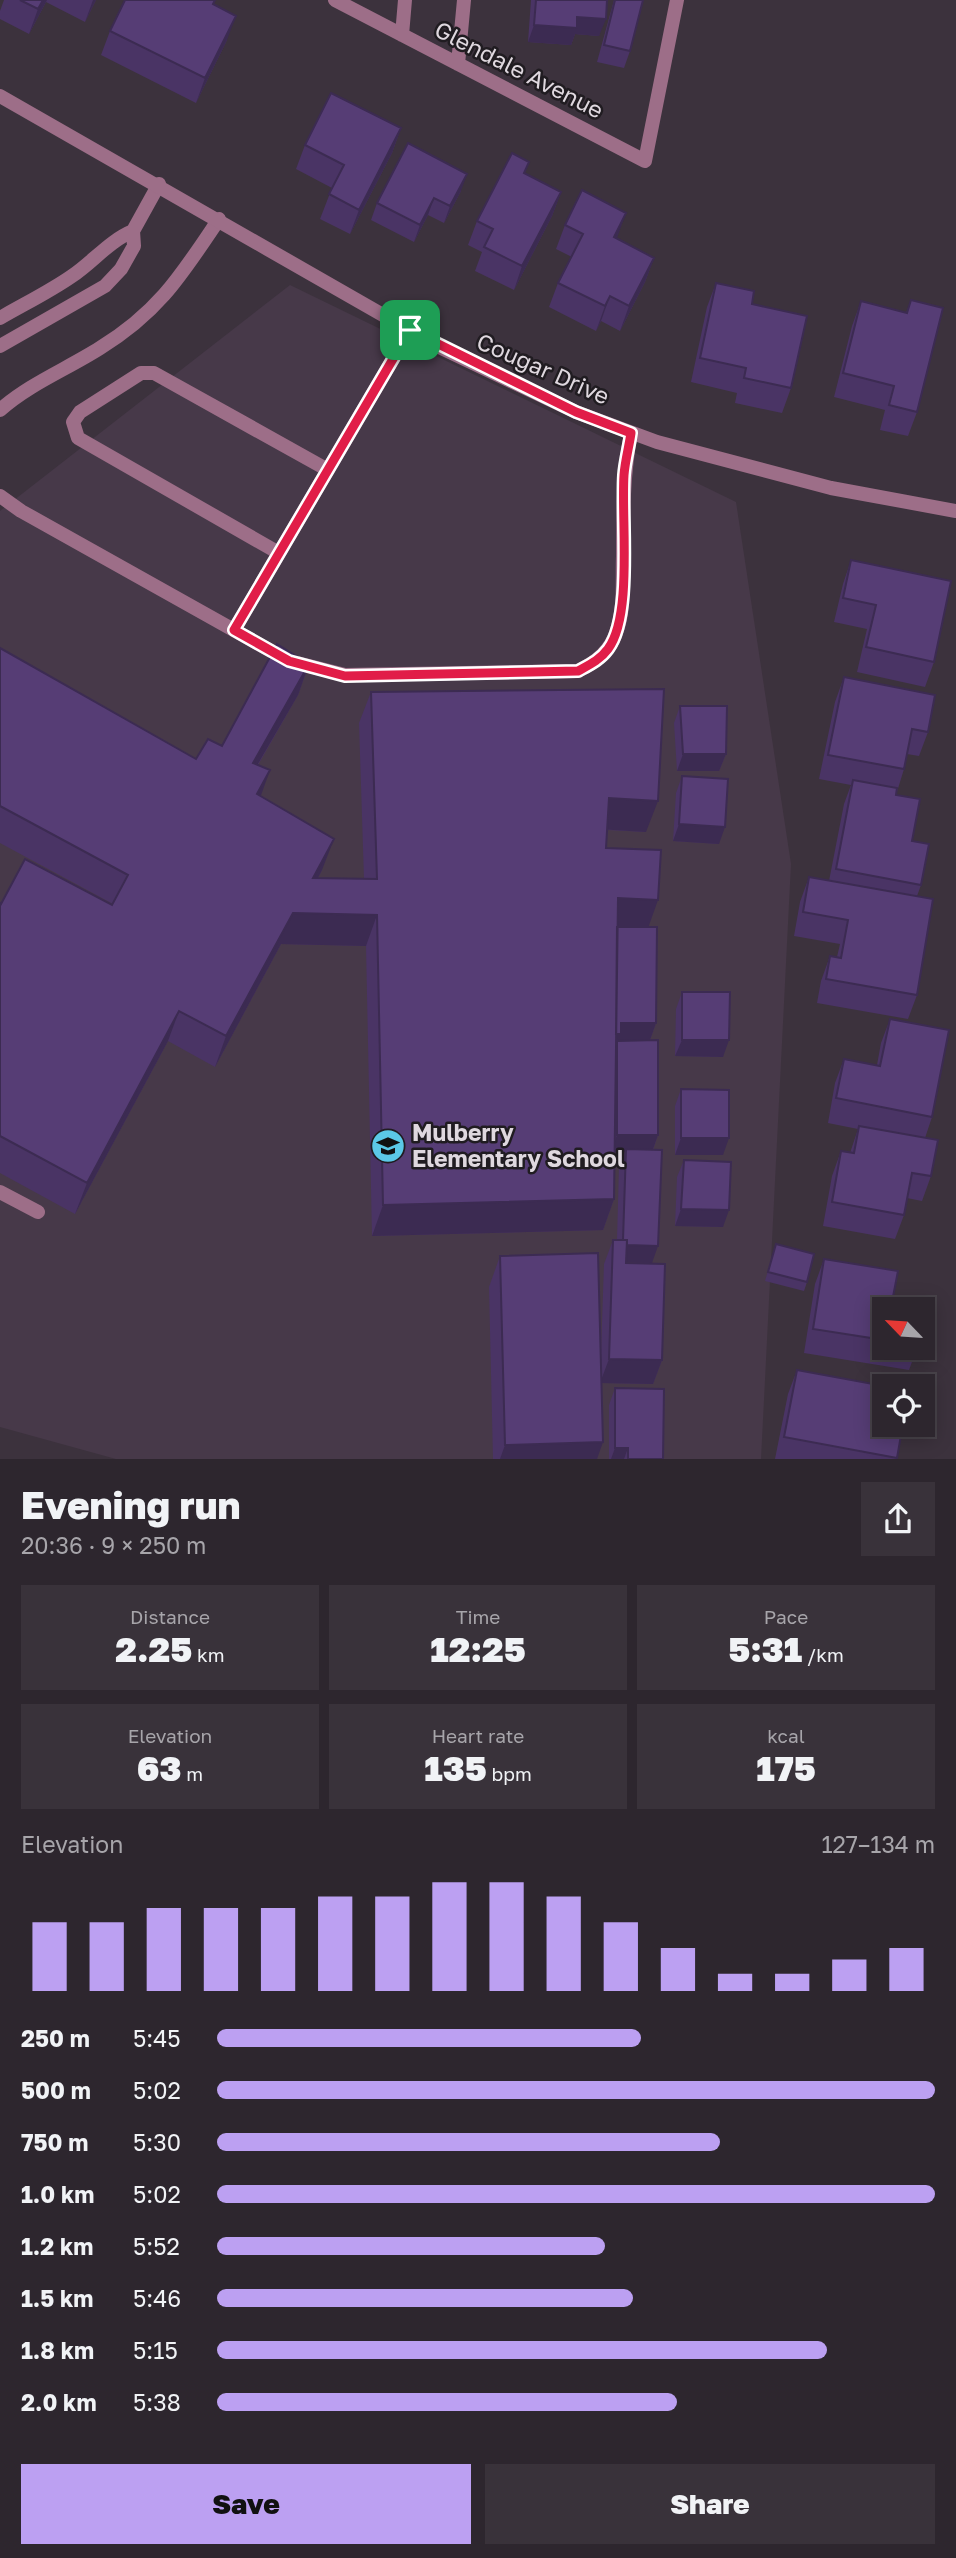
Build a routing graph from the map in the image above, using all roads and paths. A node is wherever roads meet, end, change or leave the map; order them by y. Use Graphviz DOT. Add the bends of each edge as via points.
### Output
graph roads {
  1 [pos="335,0"];
  2 [pos="405,0"];
  3 [pos="464,0"];
  4 [pos="677,0"];
  5 [pos="402,35"];
  6 [pos="458,64"];
  7 [pos="0,96"];
  8 [pos="159,184"];
  9 [pos="219,219"];
  10 [pos="133,231"];
  11 [pos="0,318"];
  12 [pos="410,330"];
  13 [pos="0,346"];
  14 [pos="0,410"];
  15 [pos="631,433"];
  16 [pos="328,470"];
  17 [pos="0,496"];
  18 [pos="956,511"];
  19 [pos="279,553"];
  20 [pos="234,630"];
  21 [pos="0,1192"];
  22 [pos="38,1212"];
  1 -- 5 [label="street, Glendale Avenue"];
  2 -- 5 [label="street"];
  3 -- 6 [label="street"];
  4 -- 6 [label="street, Glendale Avenue" via="645,161"];
  5 -- 6 [label="street, Glendale Avenue"];
  7 -- 8 [label="street, Cougar Drive"];
  8 -- 9 [label="street, Cougar Drive"];
  8 -- 10 [label="street"];
  9 -- 12 [label="street, Cougar Drive"];
  9 -- 14 [label="street" via="159,304 101,348"];
  10 -- 11 [label="street" via="117,238 70,278"];
  10 -- 13 [label="street" via="134,246 121,270 105,286"];
  12 -- 15 [label="street, Cougar Drive" via="576,412"];
  12 -- 16 [label="street"];
  15 -- 18 [label="street, Cougar Drive" via="831,488"];
  15 -- 20 [label="street" via="624,472 622,609 608,649 578,671 345,676 289,661"];
  16 -- 19 [label="street"];
  16 -- 19 [label="street" via="154,373 141,373 79,412 73,422 78,438"];
  17 -- 20 [label="street"];
  19 -- 20 [label="street"];
  21 -- 22 [label="street"];
}
